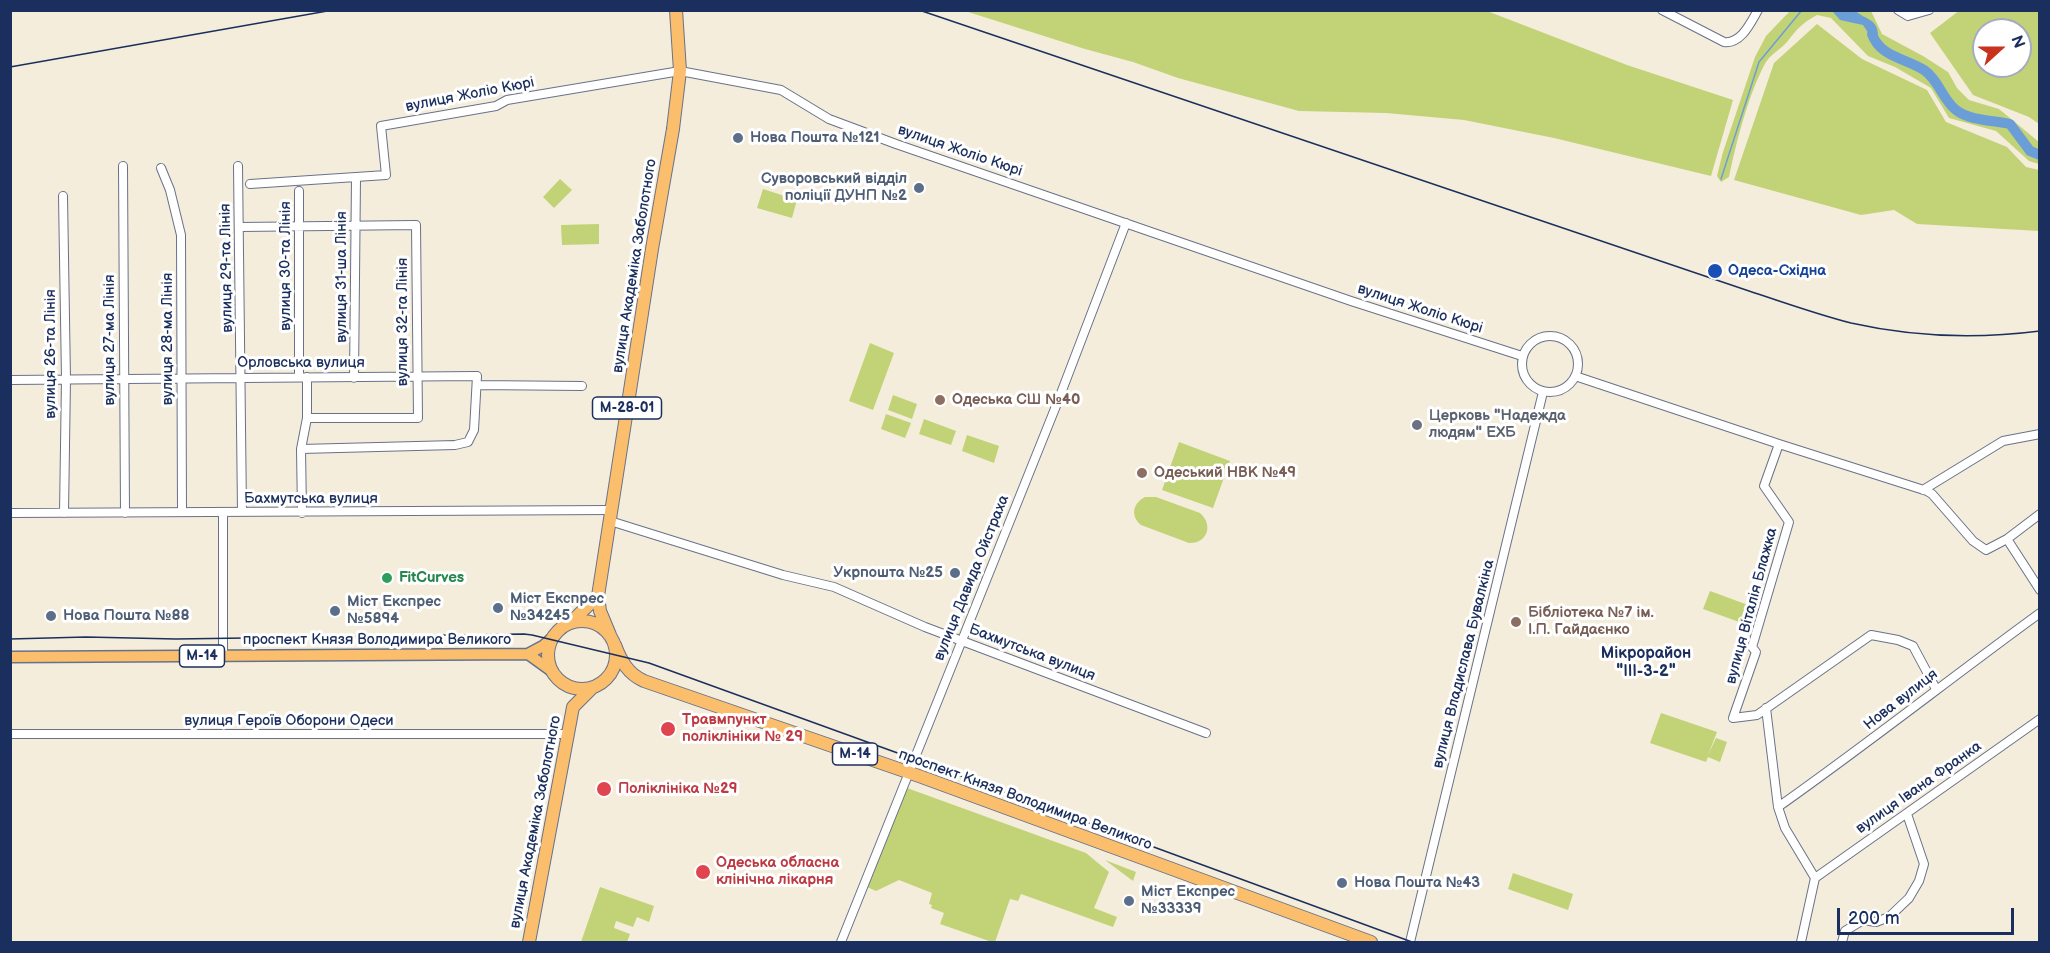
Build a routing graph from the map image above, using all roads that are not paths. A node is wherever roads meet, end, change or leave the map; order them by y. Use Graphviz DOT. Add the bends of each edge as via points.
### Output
graph roads {
  1 [pos="676,10"];
  2 [pos="1662,10"];
  3 [pos="1758,10"];
  4 [pos="1898,10"];
  5 [pos="1929,10"];
  6 [pos="680,71"];
  7 [pos="123,166"];
  8 [pos="238,166"];
  9 [pos="161,168"];
  10 [pos="356,178"];
  11 [pos="250,184"];
  12 [pos="299,191"];
  13 [pos="63,196"];
  14 [pos="1126,223"];
  15 [pos="355,225"];
  16 [pos="240,226"];
  17 [pos="299,226"];
  18 [pos="1522,356"];
  19 [pos="242,376"];
  20 [pos="303,376"];
  21 [pos="417,376"];
  22 [pos="1575,376"];
  23 [pos="182,378"];
  24 [pos="354,378"];
  25 [pos="66,379"];
  26 [pos="10,380"];
  27 [pos="124,380"];
  28 [pos="477,386"];
  29 [pos="582,386"];
  30 [pos="1544,392"];
  31 [pos="307,418"];
  32 [pos="2040,434"];
  33 [pos="1779,444"];
  34 [pos="302,449"];
  35 [pos="1923,490"];
  36 [pos="242,512"];
  37 [pos="10,513"];
  38 [pos="64,513"];
  39 [pos="125,513"];
  40 [pos="182,513"];
  41 [pos="223,513"];
  42 [pos="302,513"];
  43 [pos="2040,514"];
  44 [pos="611,516"];
  45 [pos="2007,538"];
  46 [pos="2040,590"];
  47 [pos="598,596"];
  48 [pos="2040,613"];
  49 [pos="570,623"];
  50 [pos="552,638"];
  51 [pos="613,640"];
  52 [pos="961,640"];
  53 [pos="528,654"];
  54 [pos="223,656"];
  55 [pos="10,657"];
  56 [pos="556,676"];
  57 [pos="633,676"];
  58 [pos="596,685"];
  59 [pos="1936,689"];
  60 [pos="573,707"];
  61 [pos="1766,708"];
  62 [pos="2040,719"];
  63 [pos="1206,733"];
  64 [pos="10,734"];
  65 [pos="568,734"];
  66 [pos="908,772"];
  67 [pos="1778,807"];
  68 [pos="1907,814"];
  69 [pos="1815,878"];
  70 [pos="529,942"];
  71 [pos="841,942"];
  72 [pos="1371,942"];
  73 [pos="1410,942"];
  74 [pos="1800,942"];
  75 [pos="1842,942"];
  1 -- 6 [label="highway, вулиця Академіка Заболотного / М-28-01"];
  2 -- 3 [label="street" via="1728,42 1741,36"];
  4 -- 5 [label="street" via="1908,16"];
  6 -- 10 [label="street, вулиця Жоліо Кюрі" via="381,126 386,175"];
  6 -- 14 [label="street, вулиця Жоліо Кюрі" via="781,90 829,119"];
  6 -- 44 [label="highway, вулиця Академіка Заболотного / М-28-01"];
  7 -- 27 [label="street, вулиця 27-ма Лінія"];
  8 -- 16 [label="street, вулиця 29-та Лінія"];
  9 -- 23 [label="street, вулиця 28-ма Лінія" via="181,235"];
  10 -- 11 [label="street"];
  10 -- 15 [label="street, вулиця 31-ша Лінія"];
  12 -- 17 [label="street, вулиця 30-та Лінія"];
  13 -- 25 [label="street, вулиця 26-та Лінія"];
  14 -- 18 [label="street, вулиця Жоліо Кюрі"];
  14 -- 52 [label="street, вулиця Давида Ойстраха"];
  15 -- 17 [label="street"];
  15 -- 21 [label="street, вулиця 32-га Лінія" via="416,225"];
  15 -- 24 [label="street, вулиця 31-ша Лінія"];
  16 -- 17 [label="street"];
  16 -- 19 [label="street, вулиця 29-та Лінія"];
  17 -- 20 [label="street, вулиця 30-та Лінія"];
  18 -- 22 [label="street" via="1533,341 1556,336 1574,349 1578,367"];
  18 -- 30 [label="street" via="1523,374"];
  19 -- 20 [label="street, Орловська вулиця"];
  19 -- 23 [label="street, Орловська вулиця"];
  19 -- 36 [label="street, вулиця 29-та Лінія"];
  20 -- 24 [label="street, Орловська вулиця"];
  20 -- 31 [label="street, вулиця 30-та Лінія"];
  21 -- 24 [label="street, Орловська вулиця"];
  21 -- 28 [label="street, Орловська вулиця" via="477,376"];
  21 -- 31 [label="street, вулиця 32-га Лінія" via="418,418"];
  22 -- 30 [label="street" via="1562,390"];
  22 -- 33 [label="street"];
  23 -- 27 [label="street, Орловська вулиця"];
  23 -- 40 [label="street, вулиця 28-ма Лінія"];
  25 -- 26 [label="street, Орловська вулиця"];
  25 -- 27 [label="street, Орловська вулиця"];
  25 -- 38 [label="street, вулиця 26-та Лінія"];
  27 -- 39 [label="street, вулиця 27-ма Лінія"];
  28 -- 29 [label="street, Орловська вулиця"];
  28 -- 34 [label="street" via="474,430 472,437 462,444"];
  30 -- 73 [label="street, вулиця Владислава Бувалкіна"];
  31 -- 34 [label="street, вулиця 30-та Лінія"];
  32 -- 35 [label="street" via="2003,441"];
  33 -- 35 [label="street"];
  33 -- 61 [label="street, вулиця Віталія Блажка" via="1764,486 1789,522 1752,647 1756,652 1733,718 1757,715"];
  34 -- 42 [label="street, вулиця 30-та Лінія"];
  35 -- 45 [label="street" via="1932,494 1973,541 1986,550"];
  36 -- 41 [label="street, Бахмутська вулиця"];
  36 -- 42 [label="street, Бахмутська вулиця"];
  37 -- 38 [label="street, Бахмутська вулиця"];
  38 -- 39 [label="street, Бахмутська вулиця"];
  39 -- 40 [label="street, Бахмутська вулиця"];
  40 -- 41 [label="street, Бахмутська вулиця"];
  41 -- 54 [label="street"];
  42 -- 44 [label="street, Бахмутська вулиця"];
  43 -- 45 [label="street"];
  44 -- 47 [label="highway, вулиця Академіка Заболотного / М-28-01"];
  44 -- 52 [label="street, Бахмутська вулиця" via="783,575 834,587"];
  45 -- 46 [label="street"];
  47 -- 49 [label="highway"];
  47 -- 51 [label="highway, вулиця Академіка Заболотного / М-28-01"];
  48 -- 59 [label="street, Нова вулиця"];
  49 -- 50 [label="highway"];
  49 -- 51 [label="highway" via="592,622"];
  50 -- 53 [label="main road, проспект Князя Володимира Великого"];
  50 -- 56 [label="highway" via="548,652"];
  51 -- 57 [label="highway"];
  51 -- 58 [label="highway" via="614,668"];
  52 -- 63 [label="street, Бахмутська вулиця"];
  52 -- 66 [label="street, вулиця Давида Ойстраха"];
  53 -- 54 [label="main road, проспект Князя Володимира Великого / М-14"];
  53 -- 56 [label="main road, проспект Князя Володимира Великого"];
  54 -- 55 [label="main road, проспект Князя Володимира Великого / М-14"];
  56 -- 58 [label="highway" via="570,687"];
  56 -- 60 [label="highway, вулиця Академіка Заболотного"];
  57 -- 58 [label="highway"];
  57 -- 66 [label="highway, проспект Князя Володимира Великого / М-14"];
  58 -- 60 [label="highway, вулиця Академіка Заболотного"];
  59 -- 61 [label="street" via="1913,646 1871,635"];
  59 -- 67 [label="street, Нова вулиця"];
  60 -- 65 [label="highway, вулиця Академіка Заболотного"];
  61 -- 67 [label="street"];
  62 -- 68 [label="street, вулиця Івана Франка"];
  64 -- 65 [label="street, вулиця Героїв Оборони Одеси"];
  65 -- 70 [label="highway, вулиця Академіка Заболотного"];
  66 -- 71 [label="street, вулиця Давида Ойстраха"];
  66 -- 72 [label="highway, проспект Князя Володимира Великого / М-14"];
  67 -- 69 [label="street" via="1785,828"];
  68 -- 69 [label="street, вулиця Івана Франка"];
  68 -- 75 [label="street" via="1924,864 1919,881 1909,898 1889,917 1876,922 1863,920 1845,931"];
  69 -- 74 [label="street"];
}
